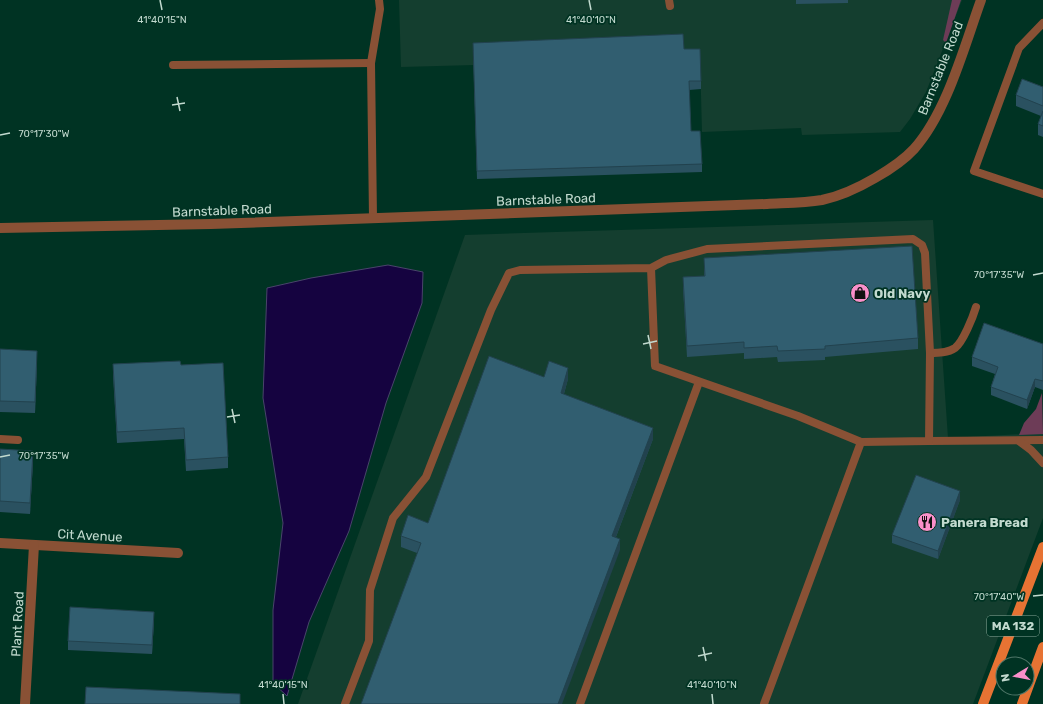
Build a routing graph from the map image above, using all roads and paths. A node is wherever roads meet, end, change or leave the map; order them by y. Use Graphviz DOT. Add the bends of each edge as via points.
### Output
graph roads {
  1 [pos="379,0"];
  2 [pos="981,0"];
  3 [pos="1043,23"];
  4 [pos="371,63"];
  5 [pos="173,65"];
  6 [pos="1043,194"];
  7 [pos="373,218"];
  8 [pos="0,228"];
  9 [pos="651,268"];
  10 [pos="976,306"];
  11 [pos="930,354"];
  12 [pos="699,382"];
  13 [pos="0,439"];
  14 [pos="18,440"];
  15 [pos="1043,440"];
  16 [pos="929,441"];
  17 [pos="1019,441"];
  18 [pos="861,442"];
  19 [pos="1043,463"];
  20 [pos="0,544"];
  21 [pos="34,545"];
  22 [pos="1043,548"];
  23 [pos="178,552"];
  24 [pos="1043,647"];
  25 [pos="25,704"];
  26 [pos="346,704"];
  27 [pos="580,704"];
  28 [pos="764,704"];
  29 [pos="983,704"];
  30 [pos="1022,704"];
  1 -- 4 [label="lane" via="380,9"];
  2 -- 7 [label="street, Barnstable Road" via="946,94 925,134 914,148 891,168 836,196 820,200 767,204"];
  3 -- 6 [label="lane" via="1019,48 974,171"];
  4 -- 5 [label="lane"];
  4 -- 7 [label="lane"];
  7 -- 8 [label="street, Barnstable Road"];
  9 -- 11 [label="lane" via="666,260 708,249 913,239 922,245 925,253"];
  9 -- 12 [label="lane" via="655,366"];
  9 -- 26 [label="lane" via="520,270 509,273 491,310 426,477 393,518 370,590 369,641"];
  10 -- 11 [label="lane" via="956,347"];
  11 -- 16 [label="lane"];
  12 -- 18 [label="lane" via="798,416"];
  12 -- 27 [label="lane"];
  13 -- 14 [label="lane"];
  15 -- 17 [label="lane"];
  16 -- 17 [label="lane"];
  16 -- 18 [label="lane"];
  17 -- 19 [label="lane"];
  18 -- 28 [label="lane"];
  20 -- 21 [label="street, Cit Avenue"];
  21 -- 23 [label="street, Cit Avenue"];
  21 -- 25 [label="street, Plant Road"];
  22 -- 29 [label="main road, MA 132"];
  24 -- 30 [label="main road, MA 132"];
}
